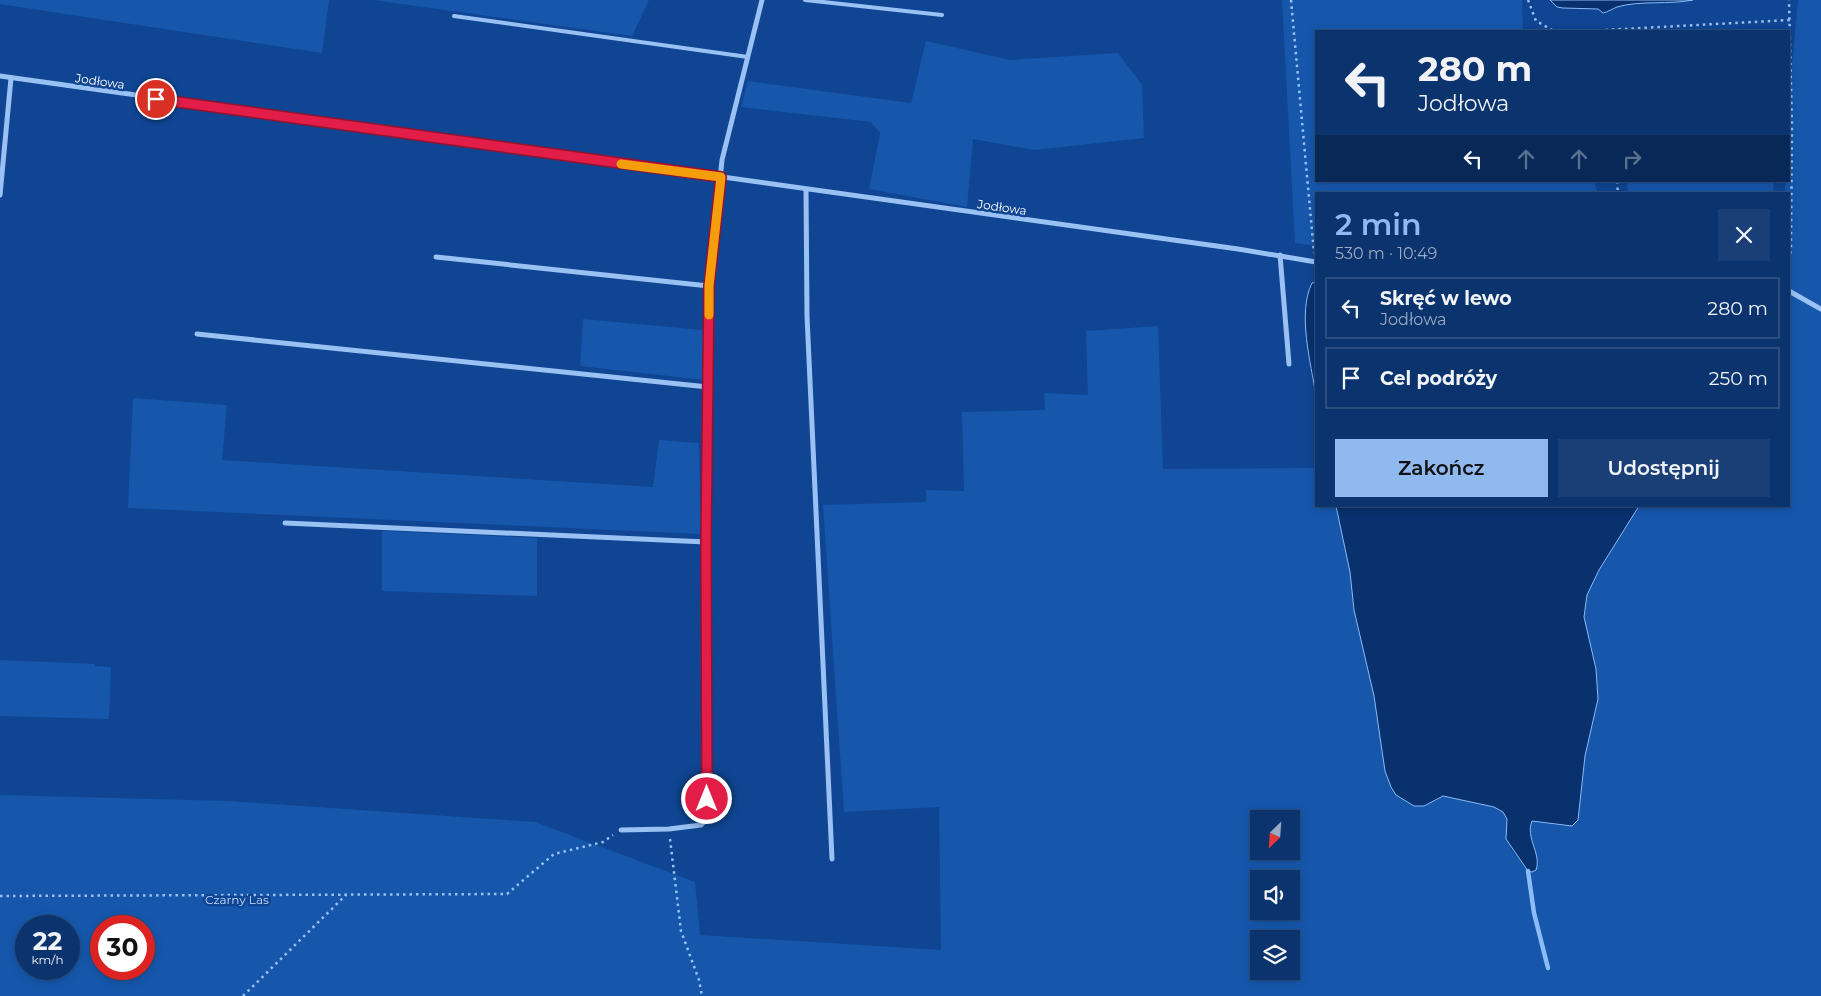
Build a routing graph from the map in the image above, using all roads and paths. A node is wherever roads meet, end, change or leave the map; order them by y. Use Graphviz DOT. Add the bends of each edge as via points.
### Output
graph roads {
  1 [pos="762,0"];
  2 [pos="805,0"];
  3 [pos="1291,0"];
  4 [pos="1528,0"];
  5 [pos="1789,0"];
  6 [pos="942,15"];
  7 [pos="454,16"];
  8 [pos="1790,20"];
  9 [pos="1552,30"];
  10 [pos="1605,30"];
  11 [pos="748,57"];
  12 [pos="0,76"];
  13 [pos="10,78"];
  14 [pos="721,177"];
  15 [pos="806,188"];
  16 [pos="0,195"];
  17 [pos="1790,246"];
  18 [pos="1315,252"];
  19 [pos="1280,255"];
  20 [pos="436,257"];
  21 [pos="1315,262"];
  22 [pos="709,286"];
  23 [pos="1790,292"];
  24 [pos="1821,309"];
  25 [pos="197,334"];
  26 [pos="1289,364"];
  27 [pos="708,388"];
  28 [pos="285,523"];
  29 [pos="706,542"];
  30 [pos="669,829"];
  31 [pos="621,830"];
  32 [pos="832,859"];
  33 [pos="346,895"];
  34 [pos="0,896"];
  35 [pos="244,996"];
  36 [pos="702,996"];
  1 -- 11 [label="street"];
  2 -- 6 [label="lane"];
  3 -- 18 [label="path"];
  4 -- 9 [label="path" via="1536,21"];
  5 -- 8 [label="path"];
  7 -- 11 [label="lane"];
  8 -- 10 [label="path"];
  8 -- 17 [label="path"];
  11 -- 14 [label="street" via="722,160"];
  12 -- 13 [label="street, Jodłowa"];
  13 -- 14 [label="street, Jodłowa"];
  13 -- 16 [label="street"];
  14 -- 15 [label="street, Jodłowa"];
  14 -- 22 [label="street"];
  15 -- 19 [label="street, Jodłowa"];
  15 -- 32 [label="street" via="807,316"];
  19 -- 21 [label="street, Jodłowa"];
  19 -- 26 [label="street"];
  20 -- 22 [label="street"];
  22 -- 27 [label="street"];
  23 -- 24 [label="street"];
  25 -- 27 [label="street"];
  27 -- 29 [label="street"];
  28 -- 29 [label="street"];
  29 -- 30 [label="street" via="707,819 702,825"];
  30 -- 31 [label="street"];
  30 -- 36 [label="path" via="681,931"];
  31 -- 33 [label="path" via="602,842 554,854 507,894"];
  33 -- 34 [label="path"];
  33 -- 35 [label="path"];
}
